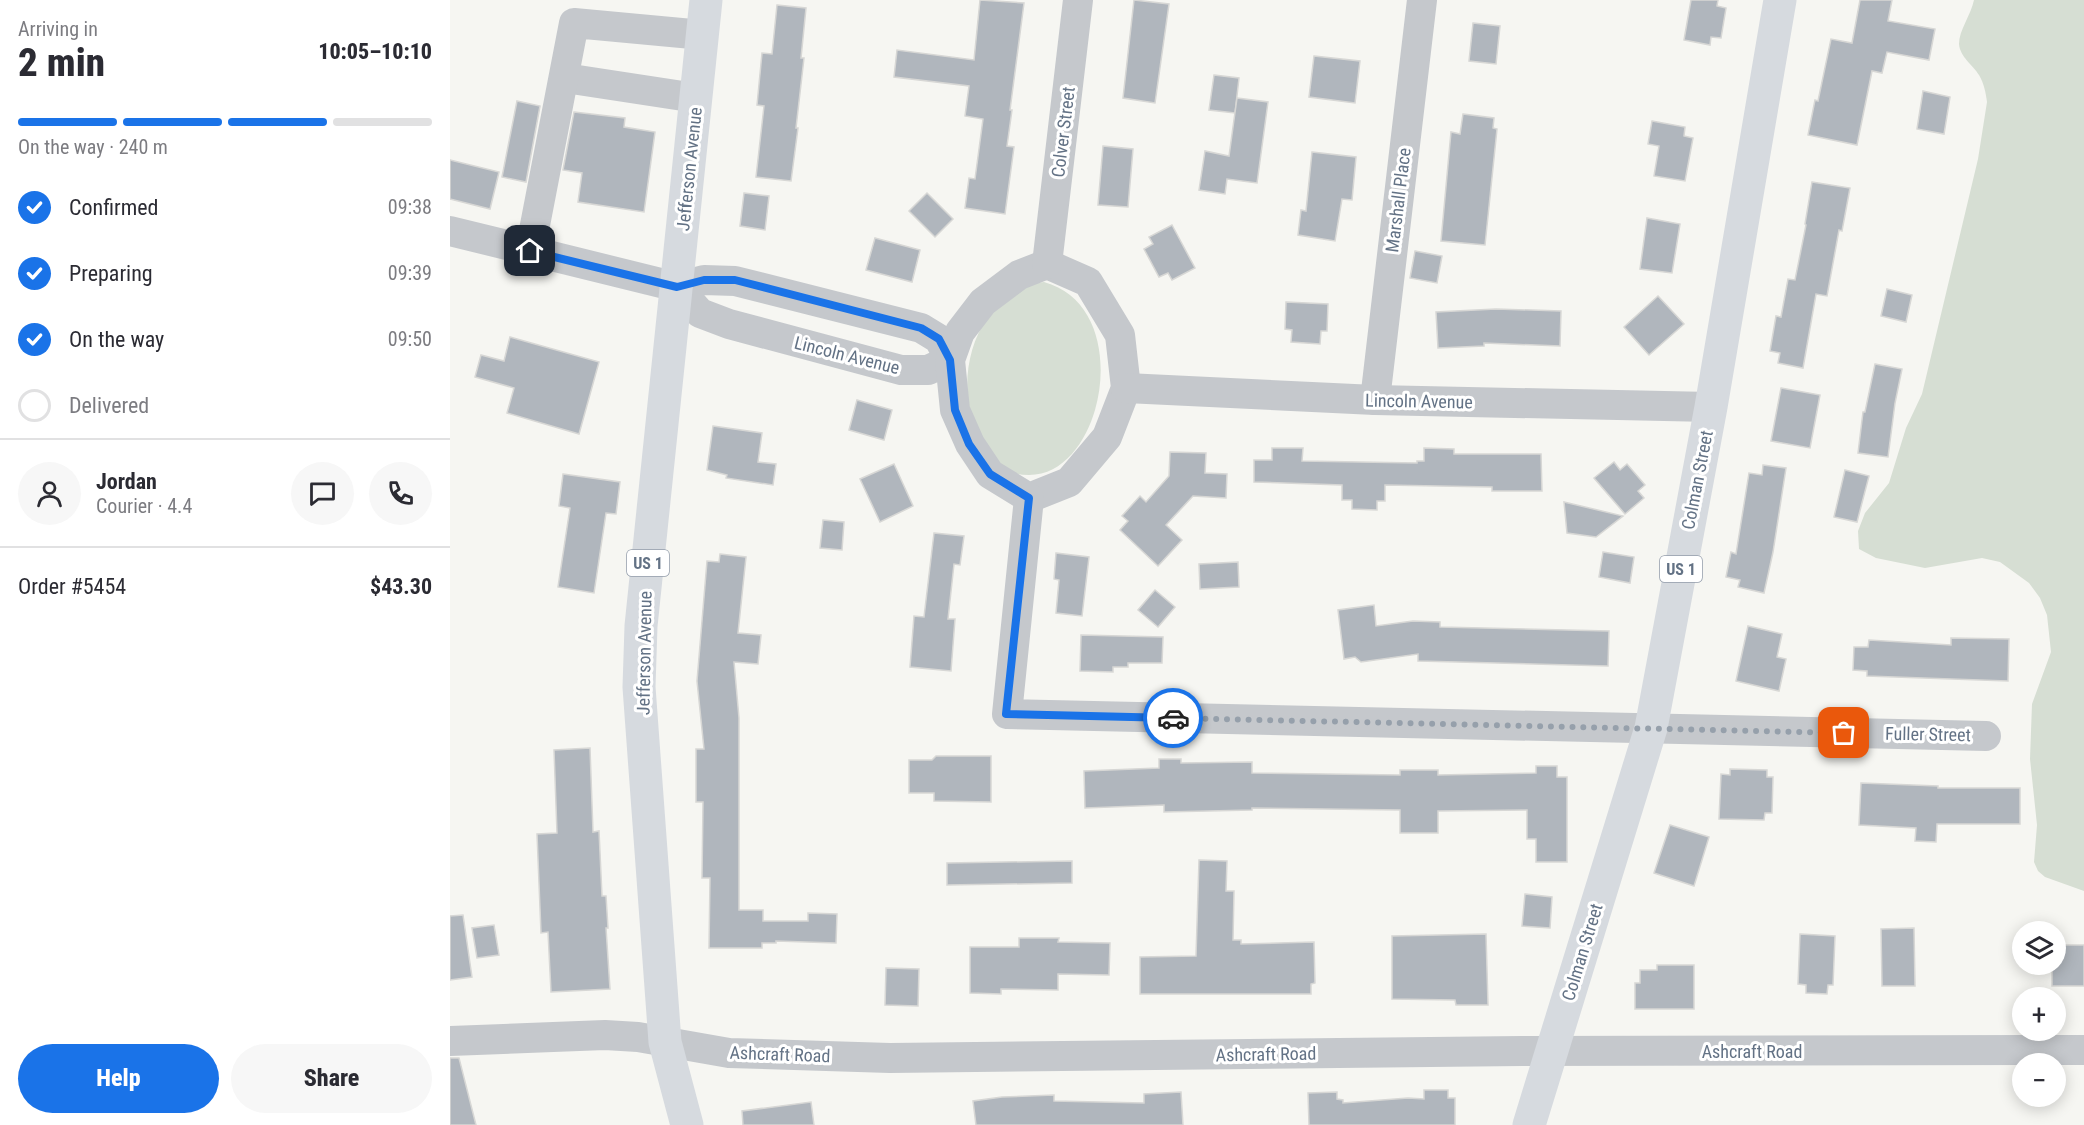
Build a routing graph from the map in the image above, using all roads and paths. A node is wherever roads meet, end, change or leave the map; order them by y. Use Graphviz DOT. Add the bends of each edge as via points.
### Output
graph roads {
  1 [pos="706,0"];
  2 [pos="1078,0"];
  3 [pos="1422,0"];
  4 [pos="1780,0"];
  5 [pos="703,35"];
  6 [pos="565,78"];
  7 [pos="696,98"];
  8 [pos="450,231"];
  9 [pos="530,251"];
  10 [pos="1047,264"];
  11 [pos="677,287"];
  12 [pos="950,360"];
  13 [pos="1126,388"];
  14 [pos="1375,400"];
  15 [pos="1711,407"];
  16 [pos="1029,498"];
  17 [pos="1651,728"];
  18 [pos="1986,736"];
  19 [pos="450,1041"];
  20 [pos="665,1041"];
  21 [pos="2084,1050"];
  22 [pos="1552,1051"];
  23 [pos="687,1125"];
  24 [pos="1529,1125"];
  1 -- 5 [label="main road, Jefferson Avenue / US 1"];
  2 -- 10 [label="street, Colver Street"];
  3 -- 14 [label="street, Marshall Place"];
  4 -- 15 [label="main road, Colman Street / US 1"];
  5 -- 6 [label="street" via="574,22"];
  5 -- 7 [label="main road, Jefferson Avenue / US 1"];
  6 -- 7 [label="street"];
  6 -- 9 [label="street"];
  7 -- 11 [label="main road, Jefferson Avenue / US 1"];
  8 -- 9 [label="street"];
  9 -- 11 [label="street"];
  10 -- 12 [label="street" via="1018,274 983,302 960,332"];
  10 -- 13 [label="street" via="1088,282 1120,335"];
  11 -- 12 [label="street, Lincoln Avenue" via="700,313 729,324 901,370 928,370"];
  11 -- 12 [label="street" via="704,280 735,280 921,328 939,339"];
  11 -- 20 [label="main road, Jefferson Avenue / US 1" via="641,626 639,687"];
  12 -- 16 [label="street" via="955,410 969,444 990,474"];
  13 -- 14 [label="street, Lincoln Avenue"];
  13 -- 16 [label="street" via="1107,437 1069,482"];
  14 -- 15 [label="street, Lincoln Avenue"];
  15 -- 17 [label="main road, Colman Street / US 1"];
  16 -- 17 [label="street, Fuller Street" via="1006,714"];
  17 -- 18 [label="street, Fuller Street"];
  17 -- 22 [label="main road, Colman Street / US 1"];
  19 -- 20 [label="street, Ashcraft Road" via="605,1035"];
  20 -- 22 [label="street, Ashcraft Road" via="729,1053 890,1058"];
  20 -- 23 [label="main road, Jefferson Avenue / US 1"];
  21 -- 22 [label="street, Ashcraft Road"];
  22 -- 24 [label="main road, Colman Street / US 1"];
}
